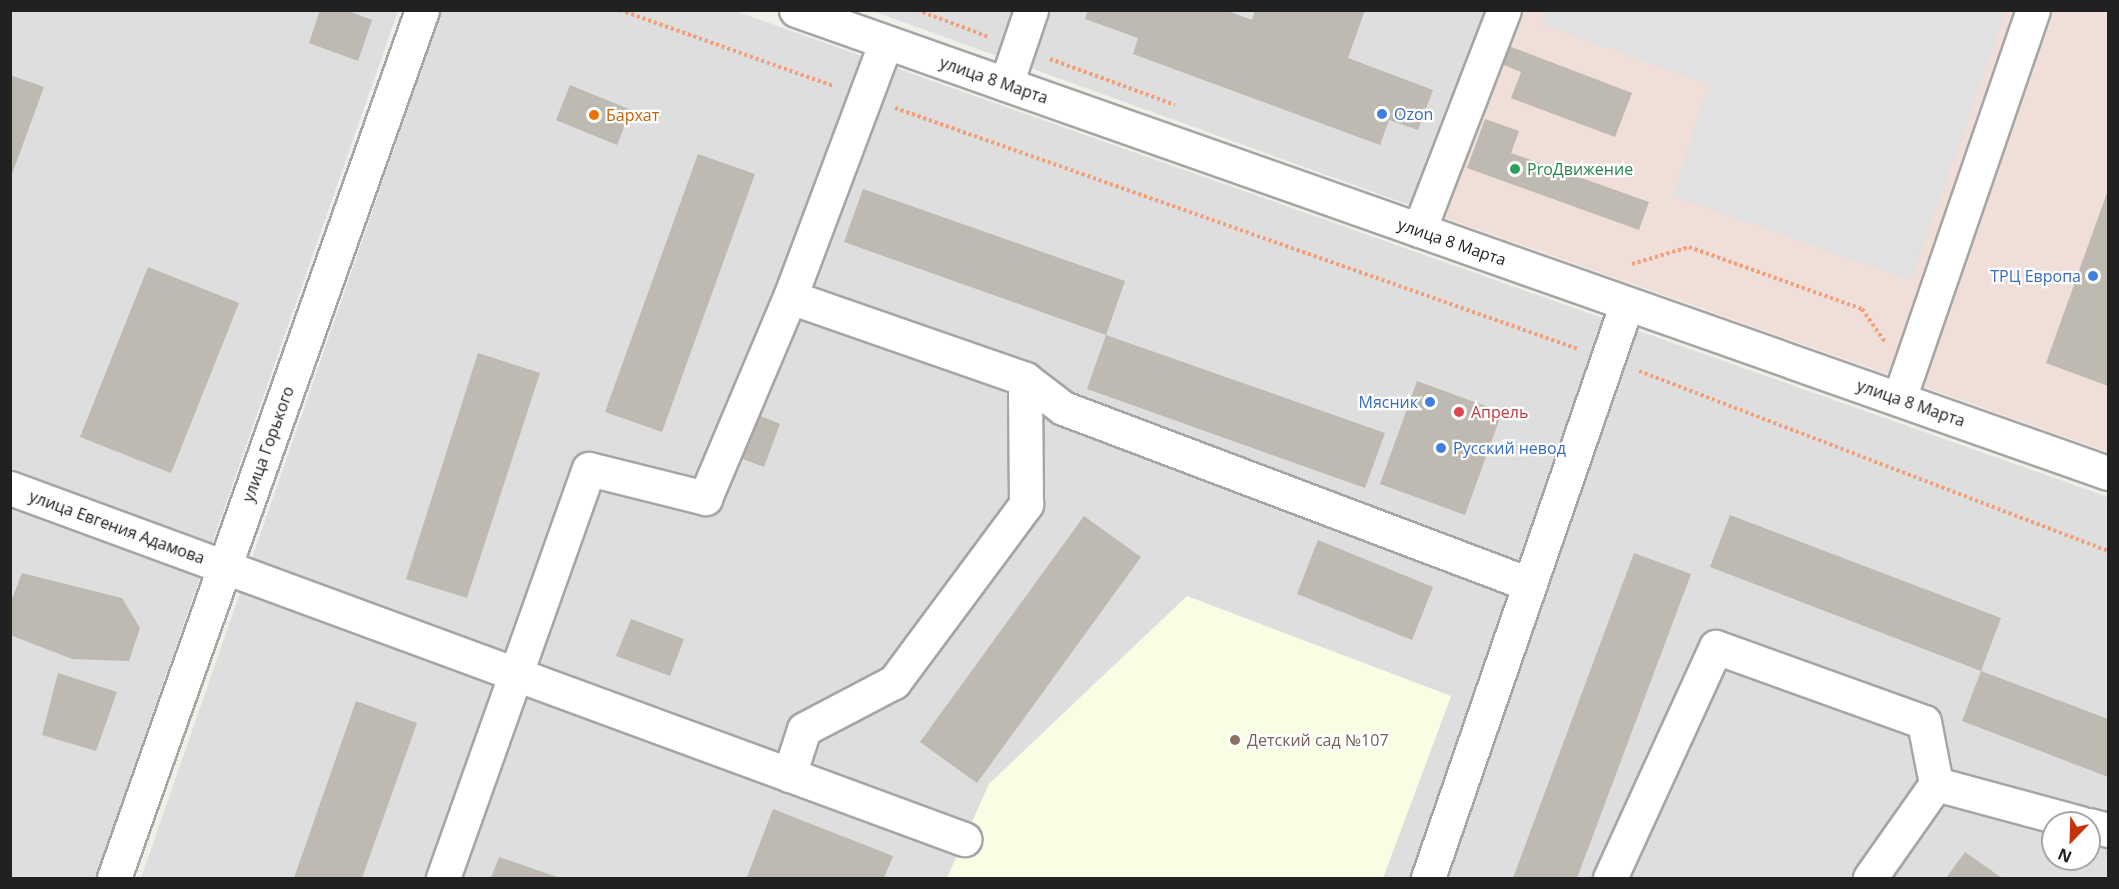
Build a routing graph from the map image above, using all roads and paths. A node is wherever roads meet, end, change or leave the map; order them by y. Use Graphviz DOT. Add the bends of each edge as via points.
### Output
graph roads {
  1 [pos="422,10"];
  2 [pos="620,10"];
  3 [pos="796,10"];
  4 [pos="1031,10"];
  5 [pos="1504,10"];
  6 [pos="2033,10"];
  7 [pos="860,21"];
  8 [pos="886,42"];
  9 [pos="1006,84"];
  10 [pos="865,97"];
  11 [pos="1419,230"];
  12 [pos="1632,264"];
  13 [pos="790,297"];
  14 [pos="1627,303"];
  15 [pos="1607,359"];
  16 [pos="1025,378"];
  17 [pos="1903,387"];
  18 [pos="2109,473"];
  19 [pos="10,488"];
  20 [pos="2109,551"];
  21 [pos="224,566"];
  22 [pos="1530,584"];
  23 [pos="515,674"];
  24 [pos="789,775"];
  25 [pos="1936,784"];
  26 [pos="2041,812"];
  27 [pos="964,839"];
  28 [pos="114,879"];
  29 [pos="442,879"];
  30 [pos="1428,879"];
  31 [pos="1610,879"];
  32 [pos="1870,879"];
  1 -- 21 [label="street, улица Горького"];
  2 -- 10 [label="path"];
  3 -- 7 [label="street, улица 8 Марта"];
  4 -- 9 [label="street"];
  5 -- 11 [label="street"];
  6 -- 17 [label="street"];
  7 -- 8 [label="street, улица 8 Марта"];
  8 -- 9 [label="street, улица 8 Марта"];
  8 -- 10 [label="street"];
  9 -- 11 [label="street, улица 8 Марта"];
  10 -- 13 [label="street"];
  10 -- 15 [label="path"];
  11 -- 14 [label="street, улица 8 Марта"];
  12 -- 17 [label="path" via="1689,247 1862,309"];
  13 -- 16 [label="street"];
  13 -- 23 [label="street" via="705,498 589,469"];
  14 -- 15 [label="street"];
  14 -- 17 [label="street, улица 8 Марта"];
  15 -- 20 [label="path"];
  15 -- 22 [label="street"];
  16 -- 22 [label="street" via="1063,408"];
  16 -- 24 [label="street" via="1026,504 894,682 804,729"];
  17 -- 18 [label="street, улица 8 Марта"];
  19 -- 21 [label="street, улица Евгения Адамова"];
  21 -- 23 [label="street, улица Евгения Адамова"];
  21 -- 28 [label="street, улица Горького"];
  22 -- 30 [label="street"];
  23 -- 24 [label="street, улица Евгения Адамова"];
  23 -- 29 [label="street"];
  24 -- 27 [label="street, улица Евгения Адамова"];
  25 -- 26 [label="street"];
  25 -- 31 [label="street" via="1924,722 1716,647"];
  25 -- 32 [label="street"];
}
